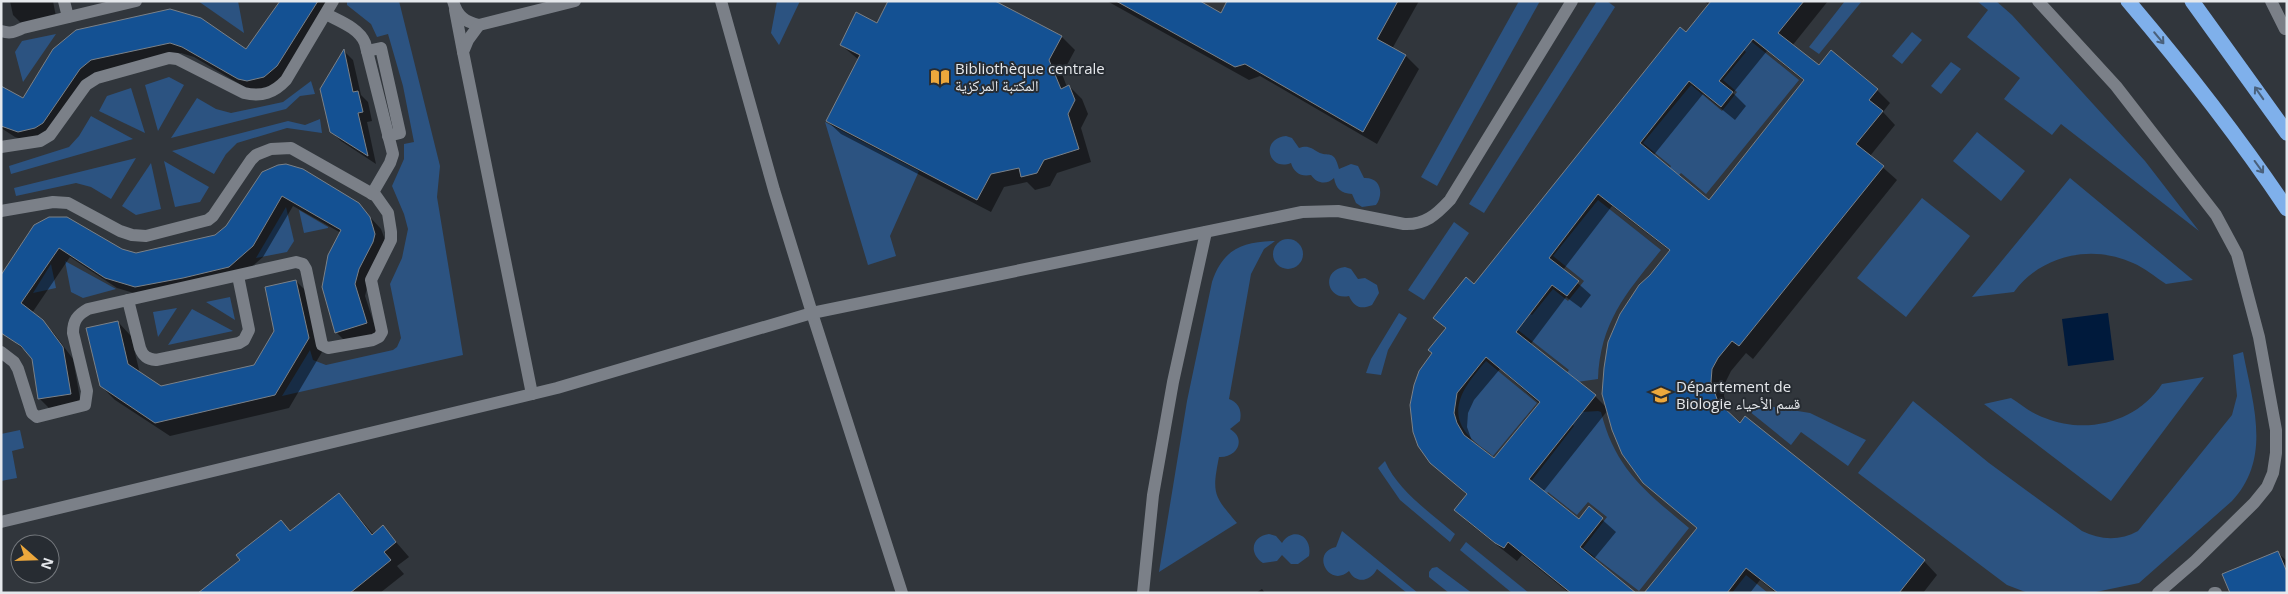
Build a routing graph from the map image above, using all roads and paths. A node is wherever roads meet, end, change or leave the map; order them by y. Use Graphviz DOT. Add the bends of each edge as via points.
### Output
graph roads {
  1 [pos="64,1"];
  2 [pos="136,1"];
  3 [pos="333,1"];
  4 [pos="575,1"];
  5 [pos="721,1"];
  6 [pos="1572,1"];
  7 [pos="2038,1"];
  8 [pos="2128,1"];
  9 [pos="2192,1"];
  10 [pos="2273,2"];
  11 [pos="454,4"];
  12 [pos="326,14"];
  13 [pos="68,17"];
  14 [pos="479,25"];
  15 [pos="2286,28"];
  16 [pos="1,31"];
  17 [pos="463,52"];
  18 [pos="2287,133"];
  19 [pos="1,148"];
  20 [pos="372,194"];
  21 [pos="2287,209"];
  22 [pos="1,211"];
  23 [pos="1206,232"];
  24 [pos="238,276"];
  25 [pos="128,300"];
  26 [pos="812,313"];
  27 [pos="1,352"];
  28 [pos="532,394"];
  29 [pos="1,522"];
  30 [pos="902,593"];
  31 [pos="1143,593"];
  32 [pos="2158,593"];
  1 -- 13 [label="street"];
  2 -- 13 [label="street"];
  3 -- 12 [label="street"];
  4 -- 14 [label="street"];
  5 -- 26 [label="street"];
  6 -- 23 [label="street" via="1450,200 1436,214 1414,224 1404,224 1338,211 1302,212"];
  7 -- 32 [label="street" via="2116,86 2216,215 2237,254 2259,337 2276,430 2273,473 2254,503"];
  8 -- 21 [label="highway, one-way" via="2247,151"];
  18 -- 9 [label="highway, one-way"];
  10 -- 15 [label="street"];
  11 -- 14 [label="street" via="464,20"];
  11 -- 17 [label="street"];
  12 -- 19 [label="street" via="286,80 269,93 244,93 169,58 97,78 86,85 50,135 40,141"];
  12 -- 20 [label="street" via="359,33 367,51 381,48 400,134 388,136 392,154 390,163"];
  13 -- 16 [label="street" via="15,32"];
  14 -- 17 [label="street"];
  17 -- 28 [label="street"];
  20 -- 22 [label="street" via="291,148 271,148 256,154 208,220 146,236 120,231 68,203 54,202"];
  20 -- 24 [label="street" via="383,203 388,213 392,240 371,280 382,332 379,337 328,348 322,345 306,269 302,264 296,262"];
  23 -- 26 [label="street"];
  23 -- 31 [label="street" via="1173,382 1153,495"];
  24 -- 25 [label="street"];
  24 -- 25 [label="street" via="249,330 239,343 150,359 142,354"];
  25 -- 27 [label="street" via="88,309 73,323 87,391 85,405 37,417 32,413 14,362"];
  26 -- 28 [label="street"];
  26 -- 30 [label="street"];
  28 -- 29 [label="street"];
}
